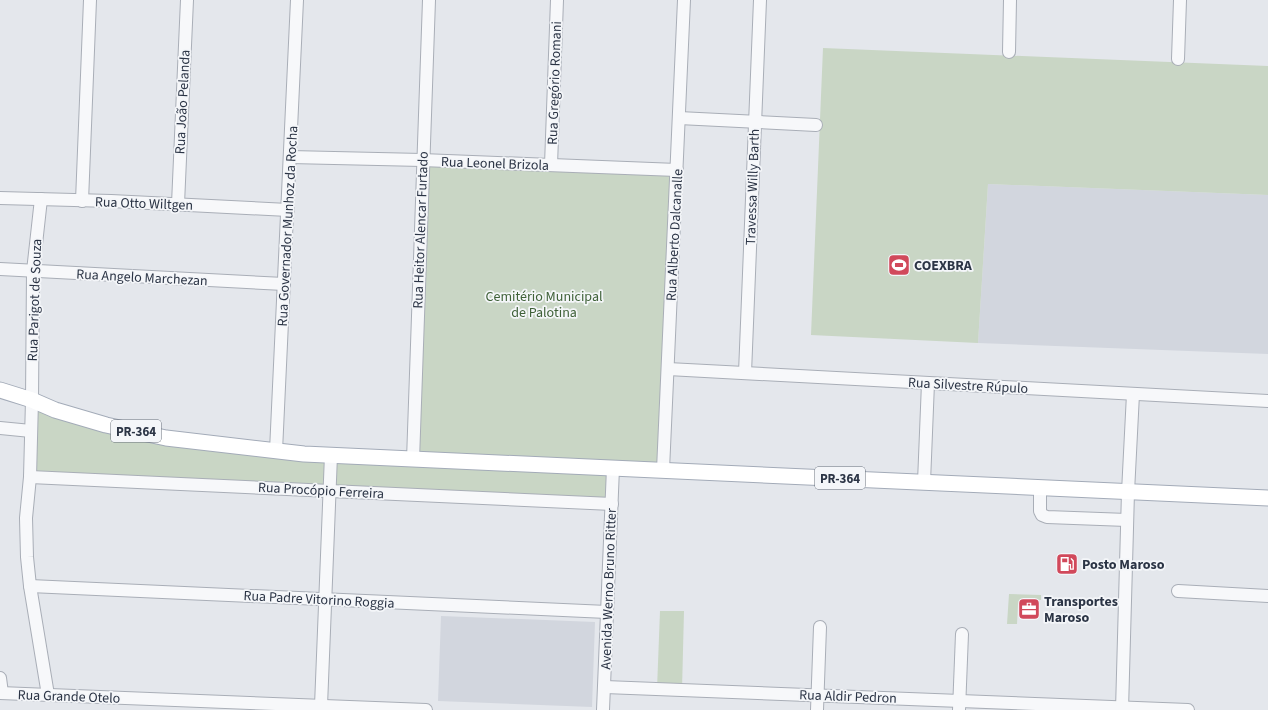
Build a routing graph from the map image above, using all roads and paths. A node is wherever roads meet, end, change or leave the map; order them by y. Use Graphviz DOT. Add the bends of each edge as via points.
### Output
graph roads {
  1 [pos="90,0"];
  2 [pos="187,0"];
  3 [pos="297,0"];
  4 [pos="429,0"];
  5 [pos="557,0"];
  6 [pos="684,0"];
  7 [pos="760,0"];
  8 [pos="1010,0"];
  9 [pos="1180,0"];
  10 [pos="1009,52"];
  11 [pos="1178,59"];
  12 [pos="679,118"];
  13 [pos="754,122"];
  14 [pos="816,125"];
  15 [pos="290,157"];
  16 [pos="422,160"];
  17 [pos="551,165"];
  18 [pos="677,170"];
  19 [pos="0,198"];
  20 [pos="41,199"];
  21 [pos="82,201"];
  22 [pos="178,204"];
  23 [pos="288,210"];
  24 [pos="0,269"];
  25 [pos="33,271"];
  26 [pos="284,284"];
  27 [pos="668,369"];
  28 [pos="745,373"];
  29 [pos="928,383"];
  30 [pos="0,390"];
  31 [pos="1133,394"];
  32 [pos="32,400"];
  33 [pos="1268,401"];
  34 [pos="0,428"];
  35 [pos="31,431"];
  36 [pos="276,451"];
  37 [pos="331,455"];
  38 [pos="413,460"];
  39 [pos="613,468"];
  40 [pos="663,470"];
  41 [pos="30,477"];
  42 [pos="924,482"];
  43 [pos="1040,488"];
  44 [pos="329,491"];
  45 [pos="1128,492"];
  46 [pos="1268,498"];
  47 [pos="612,504"];
  48 [pos="1127,520"];
  49 [pos="30,586"];
  50 [pos="1178,592"];
  51 [pos="1268,596"];
  52 [pos="325,599"];
  53 [pos="607,612"];
  54 [pos="820,627"];
  55 [pos="962,634"];
  56 [pos="0,678"];
  57 [pos="605,687"];
  58 [pos="1,693"];
  59 [pos="48,695"];
  60 [pos="818,695"];
  61 [pos="960,705"];
  62 [pos="200,706"];
  63 [pos="321,706"];
  64 [pos="1122,708"];
  65 [pos="399,710"];
  66 [pos="426,710"];
  67 [pos="603,710"];
  68 [pos="817,710"];
  69 [pos="1188,710"];
  1 -- 21 [label="street"];
  2 -- 22 [label="street, Rua João Pelanda"];
  3 -- 15 [label="street, Rua Governador Munhoz da Rocha"];
  4 -- 16 [label="street, Rua Heitor Alencar Furtado"];
  5 -- 17 [label="street, Rua Gregório Romani"];
  6 -- 12 [label="street, Rua Alberto Dalcanalle"];
  7 -- 13 [label="street, Travessa Willy Barth"];
  8 -- 10 [label="street"];
  9 -- 11 [label="street"];
  12 -- 13 [label="street"];
  12 -- 18 [label="street, Rua Alberto Dalcanalle"];
  13 -- 14 [label="street"];
  13 -- 28 [label="street, Travessa Willy Barth"];
  15 -- 16 [label="street, Rua Leonel Brizola"];
  15 -- 23 [label="street, Rua Governador Munhoz da Rocha"];
  16 -- 17 [label="street, Rua Leonel Brizola"];
  16 -- 38 [label="street, Rua Heitor Alencar Furtado"];
  17 -- 18 [label="street, Rua Leonel Brizola"];
  18 -- 27 [label="street, Rua Alberto Dalcanalle"];
  19 -- 20 [label="street, Rua Otto Wiltgen"];
  20 -- 21 [label="street, Rua Otto Wiltgen"];
  20 -- 25 [label="street, Rua Parigot de Souza"];
  21 -- 22 [label="street, Rua Otto Wiltgen"];
  22 -- 23 [label="street, Rua Otto Wiltgen"];
  23 -- 26 [label="street, Rua Governador Munhoz da Rocha"];
  24 -- 25 [label="street, Rua Angelo Marchezan"];
  25 -- 26 [label="street, Rua Angelo Marchezan"];
  25 -- 32 [label="street, Rua Parigot de Souza"];
  26 -- 36 [label="street, Rua Governador Munhoz da Rocha"];
  27 -- 28 [label="street, Rua Silvestre Rúpulo"];
  27 -- 40 [label="street, Rua Alberto Dalcanalle"];
  28 -- 29 [label="street, Rua Silvestre Rúpulo"];
  29 -- 31 [label="street, Rua Silvestre Rúpulo"];
  29 -- 42 [label="street"];
  30 -- 32 [label="main road, PR-364"];
  31 -- 33 [label="street, Rua Silvestre Rúpulo"];
  31 -- 45 [label="street"];
  32 -- 35 [label="street, Rua Parigot de Souza"];
  32 -- 36 [label="main road, PR-364" via="99,423 166,438"];
  34 -- 35 [label="street"];
  35 -- 41 [label="street, Rua Parigot de Souza"];
  36 -- 37 [label="main road, PR-364"];
  37 -- 38 [label="main road, PR-364"];
  37 -- 44 [label="street"];
  38 -- 39 [label="main road, PR-364"];
  39 -- 40 [label="main road, PR-364"];
  39 -- 47 [label="street, Avenida Werno Bruno Ritter"];
  40 -- 42 [label="main road, PR-364"];
  41 -- 44 [label="street, Rua Procópio Ferreira"];
  41 -- 49 [label="street, Rua Parigot de Souza" via="26,518"];
  42 -- 43 [label="main road, PR-364"];
  43 -- 45 [label="main road, PR-364"];
  43 -- 48 [label="street" via="1040,511 1047,517"];
  44 -- 47 [label="street, Rua Procópio Ferreira"];
  44 -- 52 [label="street"];
  45 -- 46 [label="main road, PR-364"];
  45 -- 48 [label="street"];
  47 -- 53 [label="street, Avenida Werno Bruno Ritter"];
  48 -- 64 [label="street"];
  49 -- 52 [label="street, Rua Padre Vitorino Roggia"];
  49 -- 59 [label="street, Rua Parigot de Souza"];
  50 -- 51 [label="street"];
  52 -- 53 [label="street, Rua Padre Vitorino Roggia"];
  52 -- 63 [label="street"];
  53 -- 57 [label="street, Avenida Werno Bruno Ritter"];
  54 -- 60 [label="street"];
  55 -- 61 [label="street"];
  56 -- 58 [label="street"];
  57 -- 60 [label="street, Rua Aldir Pedron"];
  57 -- 67 [label="street, Avenida Werno Bruno Ritter"];
  58 -- 59 [label="street, Rua Grande Otelo"];
  59 -- 62 [label="street, Rua Grande Otelo"];
  60 -- 61 [label="street, Rua Aldir Pedron"];
  60 -- 68 [label="street"];
  61 -- 64 [label="street, Rua Aldir Pedron"];
  62 -- 63 [label="street, Rua Grande Otelo"];
  63 -- 65 [label="street, Rua Grande Otelo"];
  64 -- 69 [label="street, Rua Aldir Pedron"];
  65 -- 66 [label="street, Rua Grande Otelo"];
}
